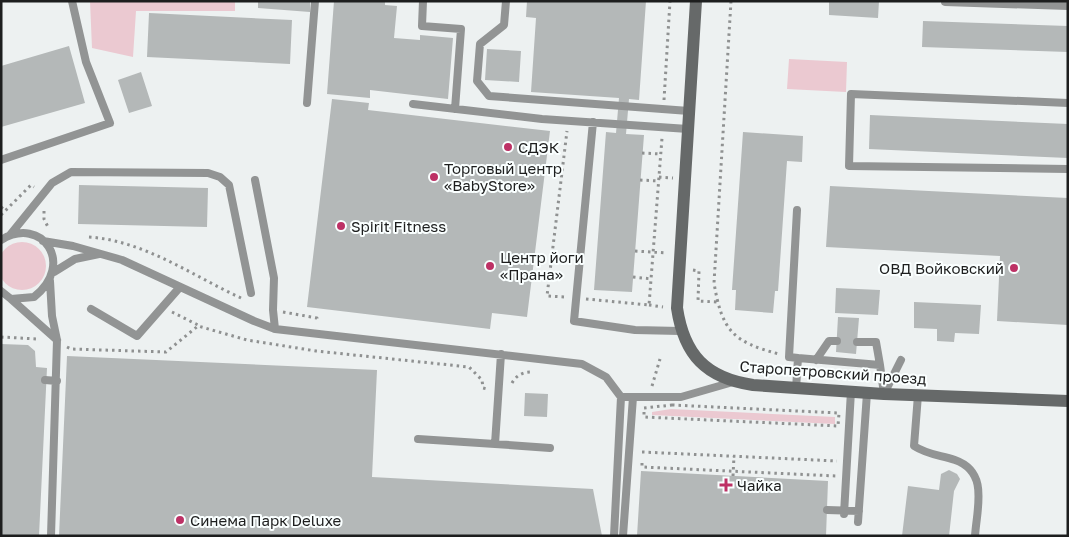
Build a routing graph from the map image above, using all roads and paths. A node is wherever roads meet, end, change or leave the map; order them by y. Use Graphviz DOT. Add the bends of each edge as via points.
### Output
graph roads {
  1 [pos="72,1"];
  2 [pos="315,1"];
  3 [pos="423,1"];
  4 [pos="506,1"];
  5 [pos="670,1"];
  6 [pos="696,1"];
  7 [pos="731,1"];
  8 [pos="945,2"];
  9 [pos="1068,6"];
  10 [pos="307,103"];
  11 [pos="1068,103"];
  12 [pos="413,104"];
  13 [pos="455,109"];
  14 [pos="663,109"];
  15 [pos="689,111"];
  16 [pos="568,120"];
  17 [pos="593,122"];
  18 [pos="662,127"];
  19 [pos="688,129"];
  20 [pos="642,152"];
  21 [pos="660,154"];
  22 [pos="1,160"];
  23 [pos="1068,169"];
  24 [pos="674,178"];
  25 [pos="255,180"];
  26 [pos="640,180"];
  27 [pos="659,180"];
  28 [pos="48,206"];
  29 [pos="1,207"];
  30 [pos="797,210"];
  31 [pos="6,211"];
  32 [pos="54,231"];
  33 [pos="10,235"];
  34 [pos="86,237"];
  35 [pos="1,240"];
  36 [pos="43,241"];
  37 [pos="635,251"];
  38 [pos="654,252"];
  39 [pos="669,253"];
  40 [pos="106,254"];
  41 [pos="693,270"];
  42 [pos="54,272"];
  43 [pos="633,277"];
  44 [pos="652,279"];
  45 [pos="50,281"];
  46 [pos="180,287"];
  47 [pos="2,292"];
  48 [pos="250,293"];
  49 [pos="577,298"];
  50 [pos="11,299"];
  51 [pos="717,302"];
  52 [pos="649,305"];
  53 [pos="162,306"];
  54 [pos="665,307"];
  55 [pos="91,309"];
  56 [pos="272,310"];
  57 [pos="198,326"];
  58 [pos="275,328"];
  59 [pos="680,331"];
  60 [pos="316,333"];
  61 [pos="68,339"];
  62 [pos="57,340"];
  63 [pos="837,341"];
  64 [pos="857,342"];
  65 [pos="316,350"];
  66 [pos="501,354"];
  67 [pos="789,357"];
  68 [pos="798,358"];
  69 [pos="816,360"];
  70 [pos="900,360"];
  71 [pos="880,366"];
  72 [pos="533,371"];
  73 [pos="46,380"];
  74 [pos="57,381"];
  75 [pos="733,382"];
  76 [pos="499,389"];
  77 [pos="796,389"];
  78 [pos="851,391"];
  79 [pos="866,393"];
  80 [pos="884,394"];
  81 [pos="918,395"];
  82 [pos="621,397"];
  83 [pos="632,397"];
  84 [pos="1068,401"];
  85 [pos="644,417"];
  86 [pos="644,426"];
  87 [pos="838,426"];
  88 [pos="838,435"];
  89 [pos="418,439"];
  90 [pos="643,443"];
  91 [pos="495,444"];
  92 [pos="550,448"];
  93 [pos="642,452"];
  94 [pos="837,452"];
  95 [pos="734,456"];
  96 [pos="837,461"];
  97 [pos="733,471"];
  98 [pos="733,476"];
  99 [pos="827,510"];
  100 [pos="860,511"];
  101 [pos="845,513"];
  102 [pos="858,522"];
  103 [pos="50,536"];
  104 [pos="614,536"];
  105 [pos="623,536"];
  106 [pos="975,536"];
  1 -- 22 [label="lane" via="86,62 110,123"];
  2 -- 10 [label="lane"];
  3 -- 13 [label="lane" via="422,26 461,29"];
  4 -- 14 [label="lane" via="504,25 480,44 477,81 489,96"];
  5 -- 14 [label="path"];
  6 -- 15 [label="street, Старопетровский проезд"];
  7 -- 51 [label="path" via="714,283"];
  8 -- 9 [label="lane"];
  11 -- 23 [label="lane" via="851,94 849,166"];
  12 -- 13 [label="lane"];
  13 -- 16 [label="lane"];
  14 -- 15 [label="lane"];
  15 -- 19 [label="street, Старопетровский проезд"];
  16 -- 17 [label="lane"];
  16 -- 49 [label="path" via="547,296"];
  17 -- 18 [label="lane"];
  17 -- 49 [label="lane"];
  18 -- 19 [label="lane"];
  18 -- 21 [label="path"];
  19 -- 59 [label="street, Старопетровский проезд" via="677,308"];
  20 -- 21 [label="path"];
  21 -- 27 [label="path"];
  24 -- 27 [label="path"];
  25 -- 56 [label="lane" via="274,278"];
  26 -- 27 [label="path"];
  27 -- 38 [label="path"];
  28 -- 32 [label="path" via="44,210 44,219"];
  29 -- 31 [label="path"];
  30 -- 67 [label="lane"];
  33 -- 35 [label="lane"];
  33 -- 36 [label="lane" via="34,235"];
  33 -- 48 [label="lane" via="52,184 71,172 208,173 229,185"];
  34 -- 56 [label="path" via="112,239 158,255 232,294"];
  36 -- 40 [label="lane"];
  36 -- 42 [label="lane" via="54,260"];
  37 -- 38 [label="path"];
  38 -- 39 [label="path"];
  38 -- 44 [label="path"];
  40 -- 42 [label="lane" via="91,254"];
  40 -- 46 [label="lane"];
  41 -- 51 [label="path" via="699,271 698,302"];
  42 -- 45 [label="lane"];
  43 -- 44 [label="path"];
  44 -- 52 [label="path"];
  45 -- 50 [label="lane" via="34,297"];
  45 -- 62 [label="lane"];
  46 -- 53 [label="lane"];
  46 -- 58 [label="lane"];
  47 -- 50 [label="lane"];
  49 -- 52 [label="path"];
  49 -- 59 [label="lane" via="574,321 635,330"];
  50 -- 62 [label="lane"];
  51 -- 67 [label="path" via="727,325 741,342"];
  52 -- 54 [label="path"];
  53 -- 55 [label="lane" via="136,336"];
  53 -- 57 [label="path"];
  56 -- 58 [label="lane"];
  56 -- 60 [label="path" via="317,318"];
  57 -- 61 [label="path" via="166,352 71,349"];
  57 -- 65 [label="path" via="247,340"];
  58 -- 60 [label="lane"];
  59 -- 75 [label="street, Старопетровский проезд" via="688,348 702,363"];
  60 -- 65 [label="path"];
  60 -- 66 [label="lane"];
  62 -- 74 [label="lane"];
  63 -- 69 [label="lane" via="830,341"];
  64 -- 71 [label="lane" via="876,342"];
  65 -- 76 [label="path" via="469,366 482,380 483,388"];
  66 -- 76 [label="lane"];
  66 -- 82 [label="lane" via="582,364 606,377"];
  67 -- 68 [label="lane"];
  68 -- 69 [label="lane"];
  68 -- 77 [label="lane"];
  69 -- 71 [label="lane"];
  70 -- 80 [label="lane"];
  71 -- 80 [label="lane"];
  72 -- 76 [label="path" via="515,378 508,390"];
  73 -- 74 [label="lane"];
  74 -- 103 [label="lane"];
  75 -- 77 [label="street, Старопетровский проезд"];
  75 -- 83 [label="lane" via="681,396"];
  76 -- 91 [label="lane"];
  77 -- 78 [label="street, Старопетровский проезд"];
  78 -- 79 [label="street, Старопетровский проезд"];
  78 -- 101 [label="lane"];
  79 -- 80 [label="street, Старопетровский проезд"];
  79 -- 100 [label="lane"];
  80 -- 81 [label="street, Старопетровский проезд"];
  81 -- 84 [label="street, Старопетровский проезд"];
  81 -- 106 [label="lane" via="914,446 926,454 968,466 976,475"];
  82 -- 83 [label="lane"];
  82 -- 104 [label="lane"];
  83 -- 105 [label="lane"];
  85 -- 86 [label="path"];
  85 -- 87 [label="path"];
  85 -- 87 [label="path" via="644,408 672,405 829,412 839,413"];
  87 -- 88 [label="path"];
  89 -- 91 [label="lane"];
  90 -- 93 [label="path"];
  91 -- 92 [label="lane"];
  93 -- 95 [label="path"];
  93 -- 97 [label="path" via="642,467"];
  94 -- 96 [label="path"];
  95 -- 96 [label="path"];
  95 -- 97 [label="path"];
  96 -- 97 [label="path" via="836,476"];
  97 -- 98 [label="path"];
  99 -- 101 [label="lane"];
  100 -- 101 [label="lane"];
  100 -- 102 [label="lane"];
}
